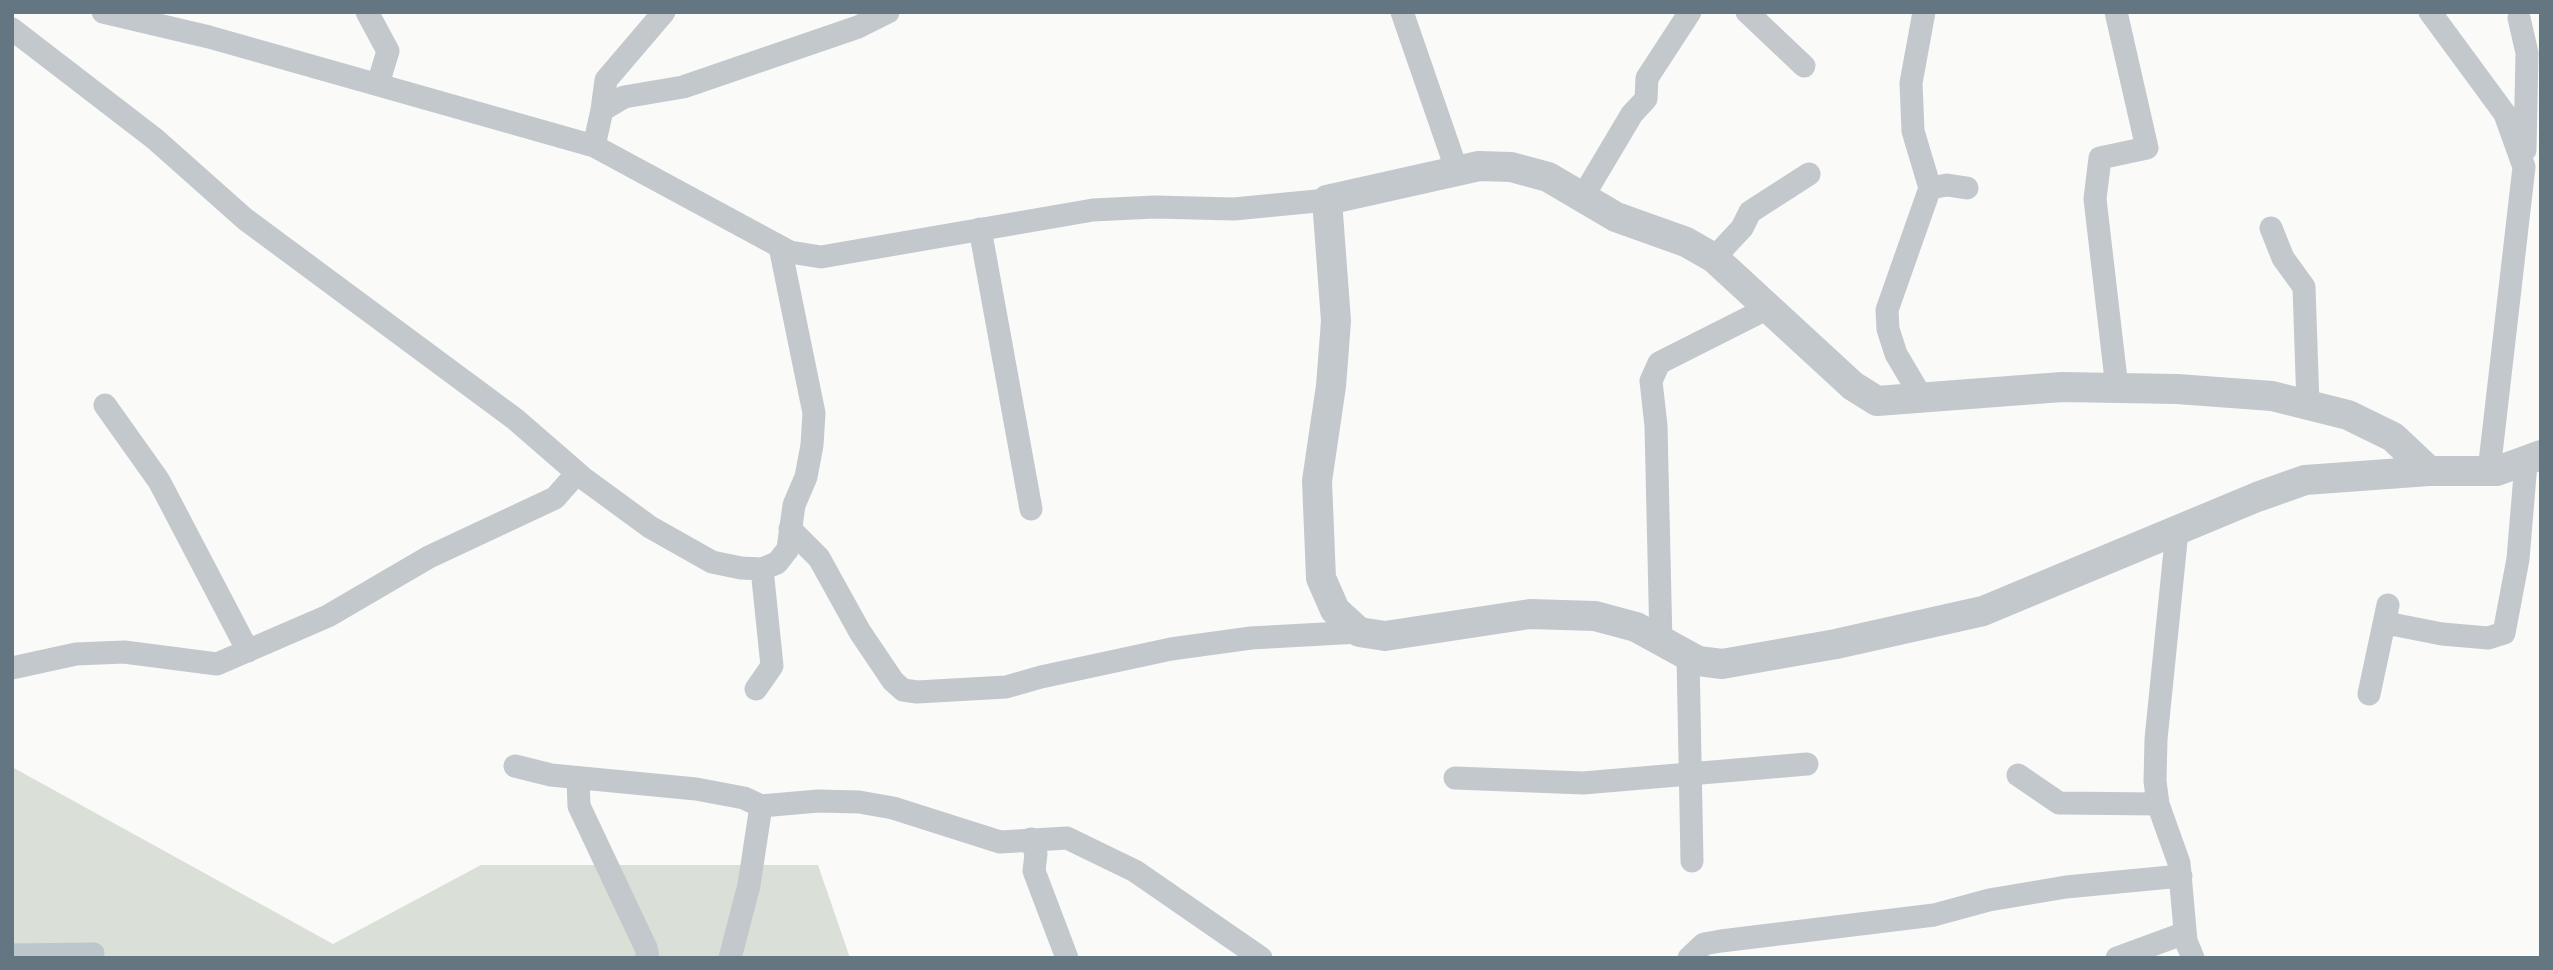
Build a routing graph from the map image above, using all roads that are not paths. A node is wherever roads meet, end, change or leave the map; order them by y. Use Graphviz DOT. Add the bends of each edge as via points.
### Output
graph roads {
  1 [pos="103,12"];
  2 [pos="367,12"];
  3 [pos="664,12"];
  4 [pos="888,12"];
  5 [pos="1402,12"];
  6 [pos="1690,12"];
  7 [pos="1747,12"];
  8 [pos="1924,12"];
  9 [pos="2116,12"];
  10 [pos="2430,12"];
  11 [pos="2519,18"];
  12 [pos="12,29"];
  13 [pos="1804,66"];
  14 [pos="378,84"];
  15 [pos="602,110"];
  16 [pos="594,146"];
  17 [pos="2524,167"];
  18 [pos="1457,171"];
  19 [pos="1809,174"];
  20 [pos="1930,188"];
  21 [pos="1967,188"];
  22 [pos="1582,198"];
  23 [pos="1327,201"];
  24 [pos="2271,228"];
  25 [pos="980,229"];
  26 [pos="780,247"];
  27 [pos="1714,258"];
  28 [pos="1770,307"];
  29 [pos="2117,388"];
  30 [pos="1922,398"];
  31 [pos="105,405"];
  32 [pos="2308,405"];
  33 [pos="2533,459"];
  34 [pos="2429,471"];
  35 [pos="2489,471"];
  36 [pos="577,473"];
  37 [pos="1031,509"];
  38 [pos="790,529"];
  39 [pos="2177,531"];
  40 [pos="762,569"];
  41 [pos="1359,632"];
  42 [pos="1661,643"];
  43 [pos="248,651"];
  44 [pos="1688,657"];
  45 [pos="12,668"];
  46 [pos="756,689"];
  47 [pos="2370,694"];
  48 [pos="1807,764"];
  49 [pos="515,766"];
  50 [pos="2018,775"];
  51 [pos="1692,776"];
  52 [pos="578,778"];
  53 [pos="1455,778"];
  54 [pos="2158,804"];
  55 [pos="761,806"];
  56 [pos="1031,839"];
  57 [pos="1692,860"];
  58 [pos="2180,876"];
  59 [pos="2185,933"];
  60 [pos="648,958"];
  61 [pos="730,958"];
  62 [pos="1067,958"];
  63 [pos="1261,958"];
  64 [pos="1689,958"];
  65 [pos="2117,958"];
  66 [pos="2193,958"];
  1 -- 14 [label="street"];
  2 -- 14 [label="street" via="388,51"];
  3 -- 15 [label="street" via="606,79"];
  4 -- 15 [label="street" via="858,27 683,87 624,97"];
  5 -- 18 [label="street"];
  6 -- 22 [label="street" via="1647,78 1646,99 1632,114"];
  7 -- 13 [label="street"];
  8 -- 20 [label="street" via="1911,83 1913,131"];
  9 -- 29 [label="street" via="2147,148 2100,158 2095,199"];
  10 -- 17 [label="street" via="2505,114"];
  11 -- 17 [label="street" via="2527,53"];
  12 -- 36 [label="street" via="155,139 245,219 515,419"];
  14 -- 16 [label="street"];
  15 -- 16 [label="street"];
  16 -- 26 [label="street"];
  17 -- 35 [label="street"];
  18 -- 22 [label="street" via="1511,167 1548,177"];
  18 -- 23 [label="street"];
  19 -- 27 [label="street" via="1750,212 1742,228"];
  20 -- 21 [label="street"];
  20 -- 30 [label="street" via="1887,310 1896,354"];
  22 -- 27 [label="street"];
  23 -- 25 [label="street" via="1234,209 1154,206 1093,210"];
  23 -- 41 [label="street" via="1336,321 1317,481 1321,578 1335,610"];
  24 -- 32 [label="street" via="2283,258 2304,287"];
  25 -- 26 [label="street" via="821,257"];
  25 -- 37 [label="street"];
  26 -- 38 [label="street" via="814,413 806,477"];
  27 -- 28 [label="street"];
  28 -- 30 [label="street" via="1853,386 1877,401"];
  28 -- 42 [label="street" via="1659,363 1651,381"];
  29 -- 30 [label="street" via="2062,387"];
  29 -- 32 [label="street" via="2272,396"];
  31 -- 43 [label="street" via="159,481"];
  32 -- 34 [label="street" via="2348,415 2393,437"];
  33 -- 35 [label="street"];
  33 -- 47 [label="street" via="2504,633 2488,638 2387,614"];
  34 -- 35 [label="street"];
  34 -- 39 [label="street" via="2305,480"];
  36 -- 40 [label="street" via="650,527 712,562"];
  36 -- 43 [label="street" via="555,498 429,557 328,616"];
  38 -- 40 [label="street" via="788,549 777,563"];
  38 -- 41 [label="street" via="819,558 860,632 902,690 1006,687 1171,649 1251,638"];
  39 -- 44 [label="street" via="1983,611 1722,664"];
  39 -- 54 [label="street" via="2156,739"];
  40 -- 46 [label="street" via="772,666"];
  41 -- 42 [label="street" via="1385,636 1530,614 1595,616 1636,627"];
  42 -- 44 [label="street"];
  43 -- 45 [label="street" via="217,664 124,652 76,654"];
  44 -- 51 [label="street"];
  48 -- 51 [label="street"];
  49 -- 52 [label="street"];
  50 -- 54 [label="street" via="2059,803"];
  51 -- 53 [label="street" via="1583,783"];
  51 -- 57 [label="street"];
  52 -- 55 [label="street" via="696,789"];
  52 -- 60 [label="street" via="579,806"];
  54 -- 58 [label="street"];
  55 -- 56 [label="street" via="859,802 1000,842"];
  55 -- 61 [label="street" via="749,885"];
  56 -- 62 [label="street" via="1036,854 1034,871"];
  56 -- 63 [label="street" via="1068,838 1135,871"];
  58 -- 59 [label="street"];
  58 -- 64 [label="street" via="2066,887 1934,915 1721,941 1704,944"];
  59 -- 65 [label="street"];
  59 -- 66 [label="street"];
}
